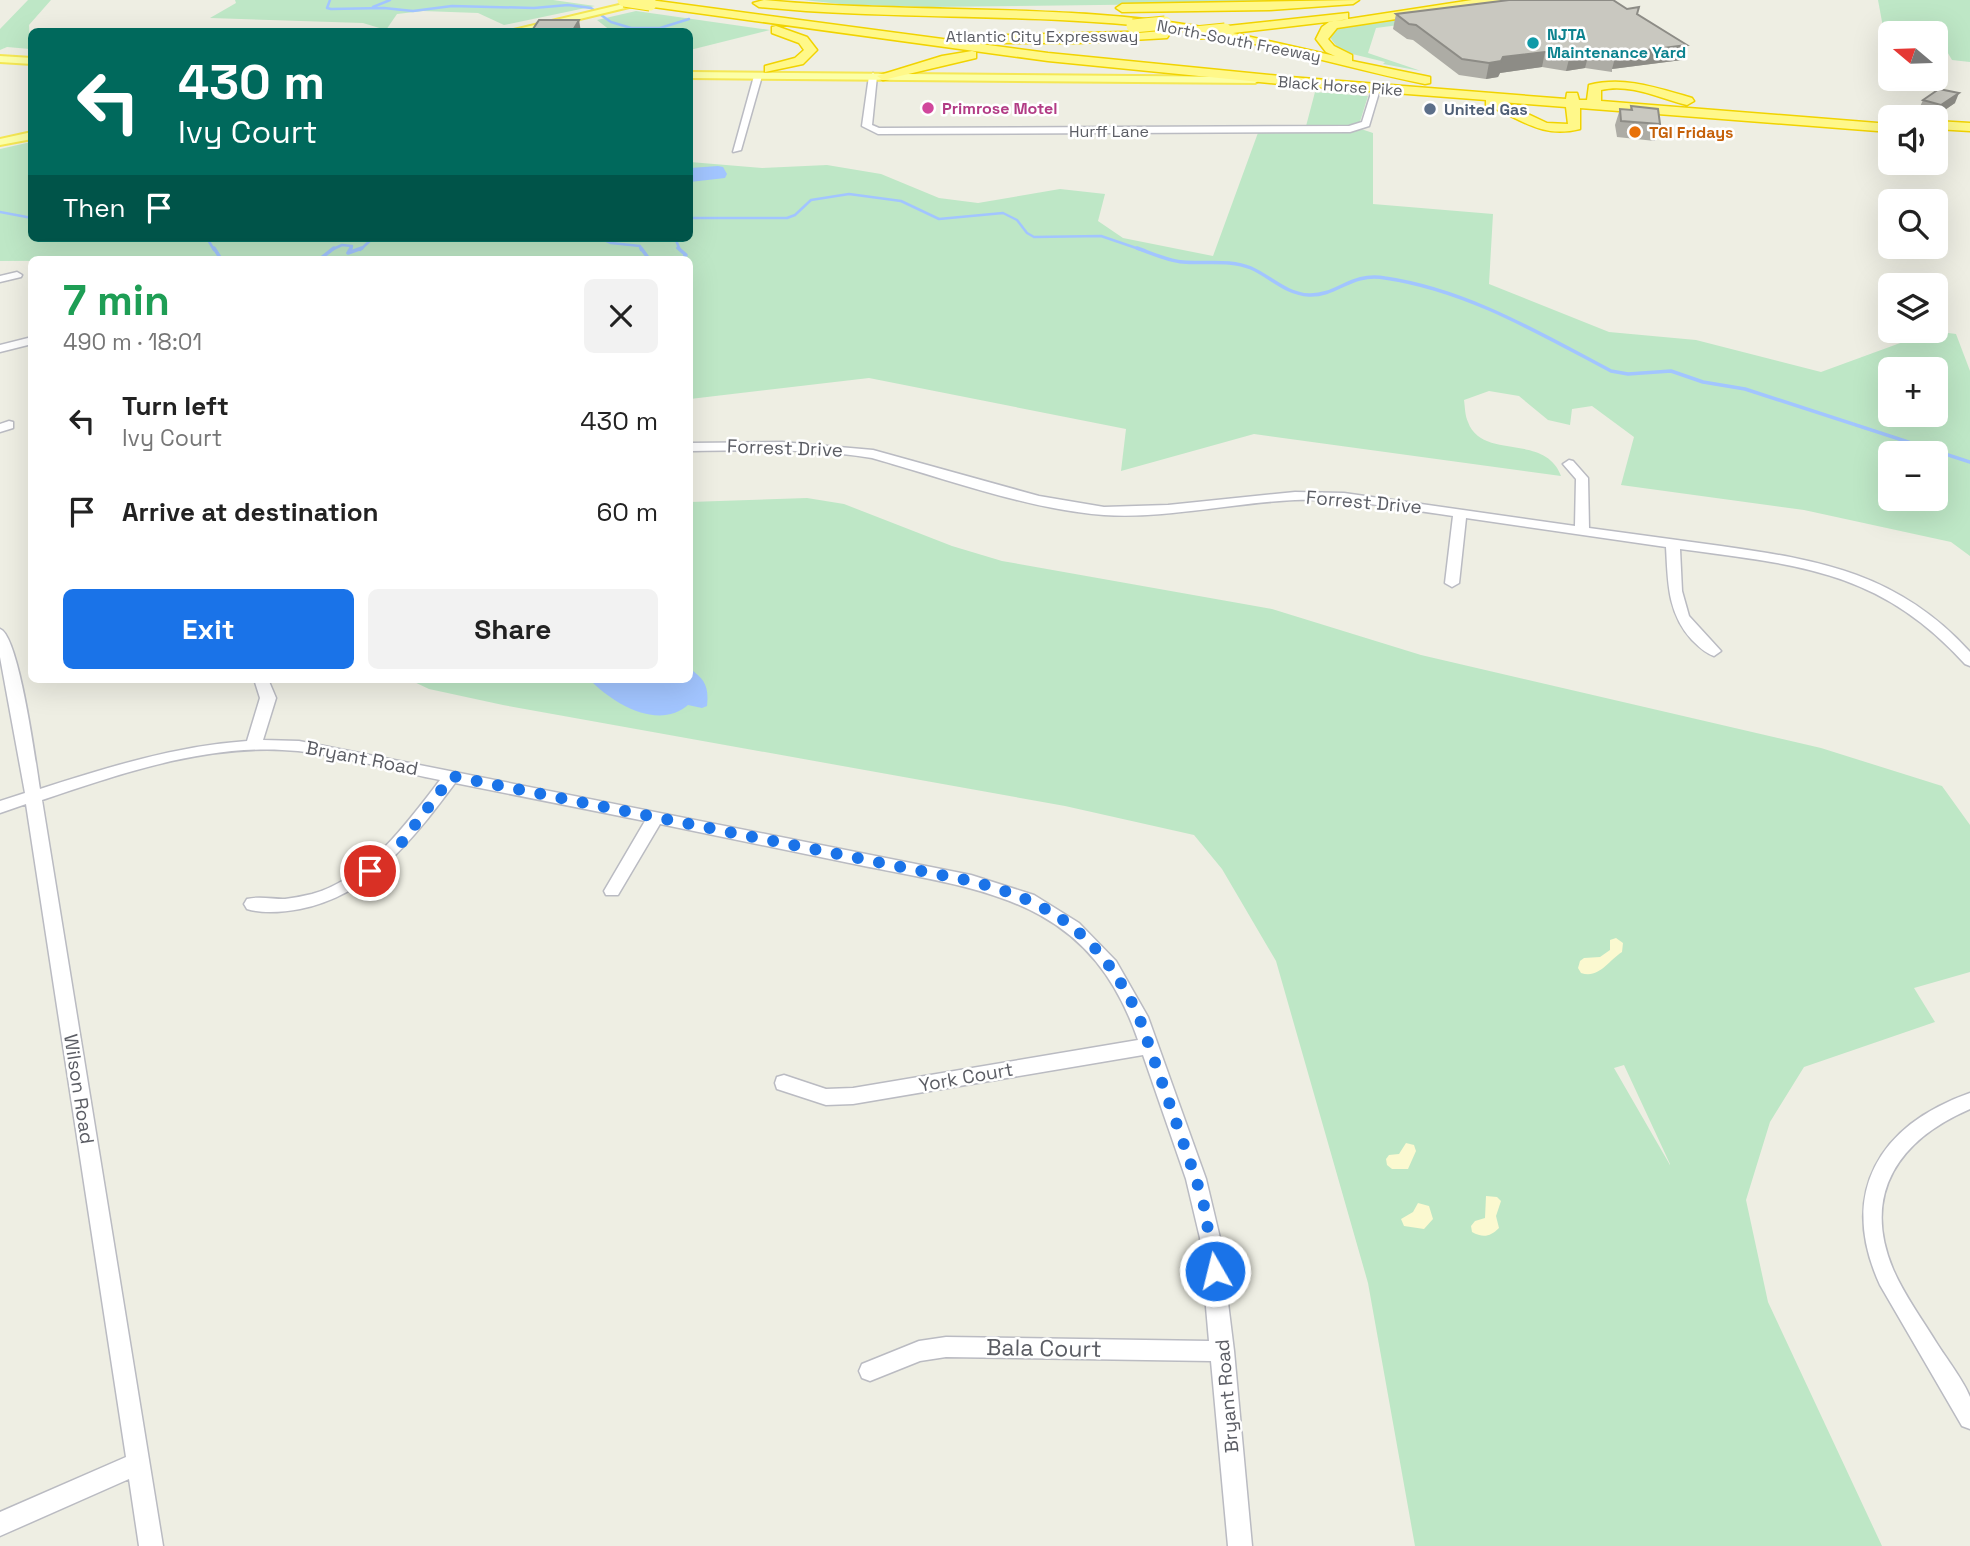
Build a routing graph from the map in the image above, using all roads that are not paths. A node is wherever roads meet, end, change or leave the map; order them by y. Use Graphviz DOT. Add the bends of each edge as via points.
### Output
graph roads {
  1 [pos="622,0"];
  2 [pos="682,0"];
  3 [pos="1353,0"];
  4 [pos="1364,0"];
  5 [pos="1472,0"];
  6 [pos="1495,0"];
  7 [pos="745,1"];
  8 [pos="652,2"];
  9 [pos="885,12"];
  10 [pos="737,15"];
  11 [pos="928,27"];
  12 [pos="527,28"];
  13 [pos="992,30"];
  14 [pos="0,59"];
  15 [pos="28,61"];
  16 [pos="1102,62"];
  17 [pos="0,66"];
  18 [pos="28,68"];
  19 [pos="693,69"];
  20 [pos="720,72"];
  21 [pos="764,72"];
  22 [pos="693,75"];
  23 [pos="878,76"];
  24 [pos="1407,77"];
  25 [pos="1290,82"];
  26 [pos="1376,89"];
  27 [pos="1458,94"];
  28 [pos="1572,100"];
  29 [pos="1593,101"];
  30 [pos="1878,120"];
  31 [pos="1948,126"];
  32 [pos="1878,127"];
  33 [pos="1970,127"];
  34 [pos="1948,133"];
  35 [pos="1970,134"];
  36 [pos="28,136"];
  37 [pos="0,142"];
  38 [pos="736,150"];
  39 [pos="17,275"];
  40 [pos="0,279"];
  41 [pos="28,341"];
  42 [pos="0,349"];
  43 [pos="693,447"];
  44 [pos="1569,464"];
  45 [pos="1460,513"];
  46 [pos="1582,530"];
  47 [pos="1673,543"];
  48 [pos="1452,583"];
  49 [pos="0,634"];
  50 [pos="1714,651"];
  51 [pos="1970,661"];
  52 [pos="262,683"];
  53 [pos="254,744"];
  54 [pos="452,776"];
  55 [pos="32,797"];
  56 [pos="0,807"];
  57 [pos="656,817"];
  58 [pos="611,891"];
  59 [pos="253,904"];
  60 [pos="1150,1046"];
  61 [pos="784,1083"];
  62 [pos="1970,1101"];
  63 [pos="1223,1351"];
  64 [pos="870,1371"];
  65 [pos="1970,1418"];
  66 [pos="137,1464"];
  67 [pos="0,1524"];
  68 [pos="151,1546"];
  69 [pos="1240,1546"];
  1 -- 8 [label="highway, North-South Freeway, bridge"];
  2 -- 11 [label="highway, Atlantic City Expressway"];
  3 -- 9 [label="highway" via="1270,6"];
  4 -- 13 [label="highway, Atlantic City Expressway, bridge" via="1133,26"];
  5 -- 10 [label="highway, Atlantic City Expressway, bridge" via="1225,30 1098,39 893,33"];
  6 -- 24 [label="highway" via="1343,22 1323,35 1324,43 1339,54"];
  7 -- 9 [label="highway, North-South Freeway"];
  8 -- 10 [label="highway, North-South Freeway"];
  8 -- 12 [label="main road"];
  8 -- 21 [label="highway" via="776,29 811,47 806,58"];
  9 -- 24 [label="highway, North-South Freeway" via="1142,22 1225,35"];
  10 -- 16 [label="highway, North-South Freeway"];
  14 -- 15 [label="main road"];
  16 -- 23 [label="highway" via="973,55"];
  16 -- 25 [label="highway, North-South Freeway"];
  17 -- 18 [label="main road"];
  19 -- 20 [label="main road, Black Horse Pike"];
  20 -- 21 [label="main road, Black Horse Pike"];
  20 -- 22 [label="main road, Black Horse Pike"];
  21 -- 23 [label="main road, Black Horse Pike"];
  21 -- 38 [label="street"];
  23 -- 25 [label="main road, Black Horse Pike"];
  23 -- 26 [label="street, Hurff Lane" via="867,126 878,131 1350,129 1366,124"];
  24 -- 28 [label="highway, North-South Freeway"];
  25 -- 26 [label="highway, Black Horse Pike"];
  26 -- 27 [label="highway, Black Horse Pike"];
  27 -- 28 [label="highway, Black Horse Pike"];
  27 -- 28 [label="highway" via="1503,106 1539,126 1557,130 1575,126"];
  28 -- 29 [label="highway, Black Horse Pike"];
  29 -- 30 [label="highway, Black Horse Pike"];
  29 -- 32 [label="highway, Black Horse Pike"];
  31 -- 33 [label="highway"];
  34 -- 35 [label="highway"];
  36 -- 37 [label="main road"];
  39 -- 40 [label="street"];
  41 -- 42 [label="street"];
  43 -- 45 [label="street, Forrest Drive" via="844,449 1055,504 1104,511 1328,496"];
  44 -- 46 [label="street" via="1582,478"];
  45 -- 46 [label="street, Forrest Drive"];
  45 -- 48 [label="street"];
  46 -- 47 [label="street, Forrest Drive"];
  47 -- 50 [label="street" via="1682,619"];
  47 -- 51 [label="street, Forrest Drive" via="1797,561 1854,577 1929,618"];
  49 -- 55 [label="street, Wilson Road" via="20,713"];
  52 -- 53 [label="street" via="268,698"];
  53 -- 54 [label="street, Bryant Road" via="325,750"];
  53 -- 55 [label="street, Bryant Road" via="156,759"];
  54 -- 57 [label="street, Bryant Road"];
  54 -- 59 [label="street" via="402,842 353,882 290,905"];
  55 -- 56 [label="street, Bryant Road"];
  55 -- 66 [label="street, Wilson Road"];
  57 -- 58 [label="street"];
  57 -- 60 [label="street, Bryant Road" via="971,881 1039,904 1076,928 1104,955 1130,996"];
  60 -- 61 [label="street, York Court" via="853,1096 826,1097"];
  60 -- 63 [label="street, Bryant Road" via="1204,1206"];
  62 -- 65 [label="street" via="1911,1131 1897,1144 1882,1168 1872,1216 1890,1285"];
  63 -- 64 [label="street, Bala Court" via="946,1347 919,1351"];
  63 -- 69 [label="street, Bryant Road"];
  66 -- 67 [label="street"];
  66 -- 68 [label="street, Wilson Road"];
}
